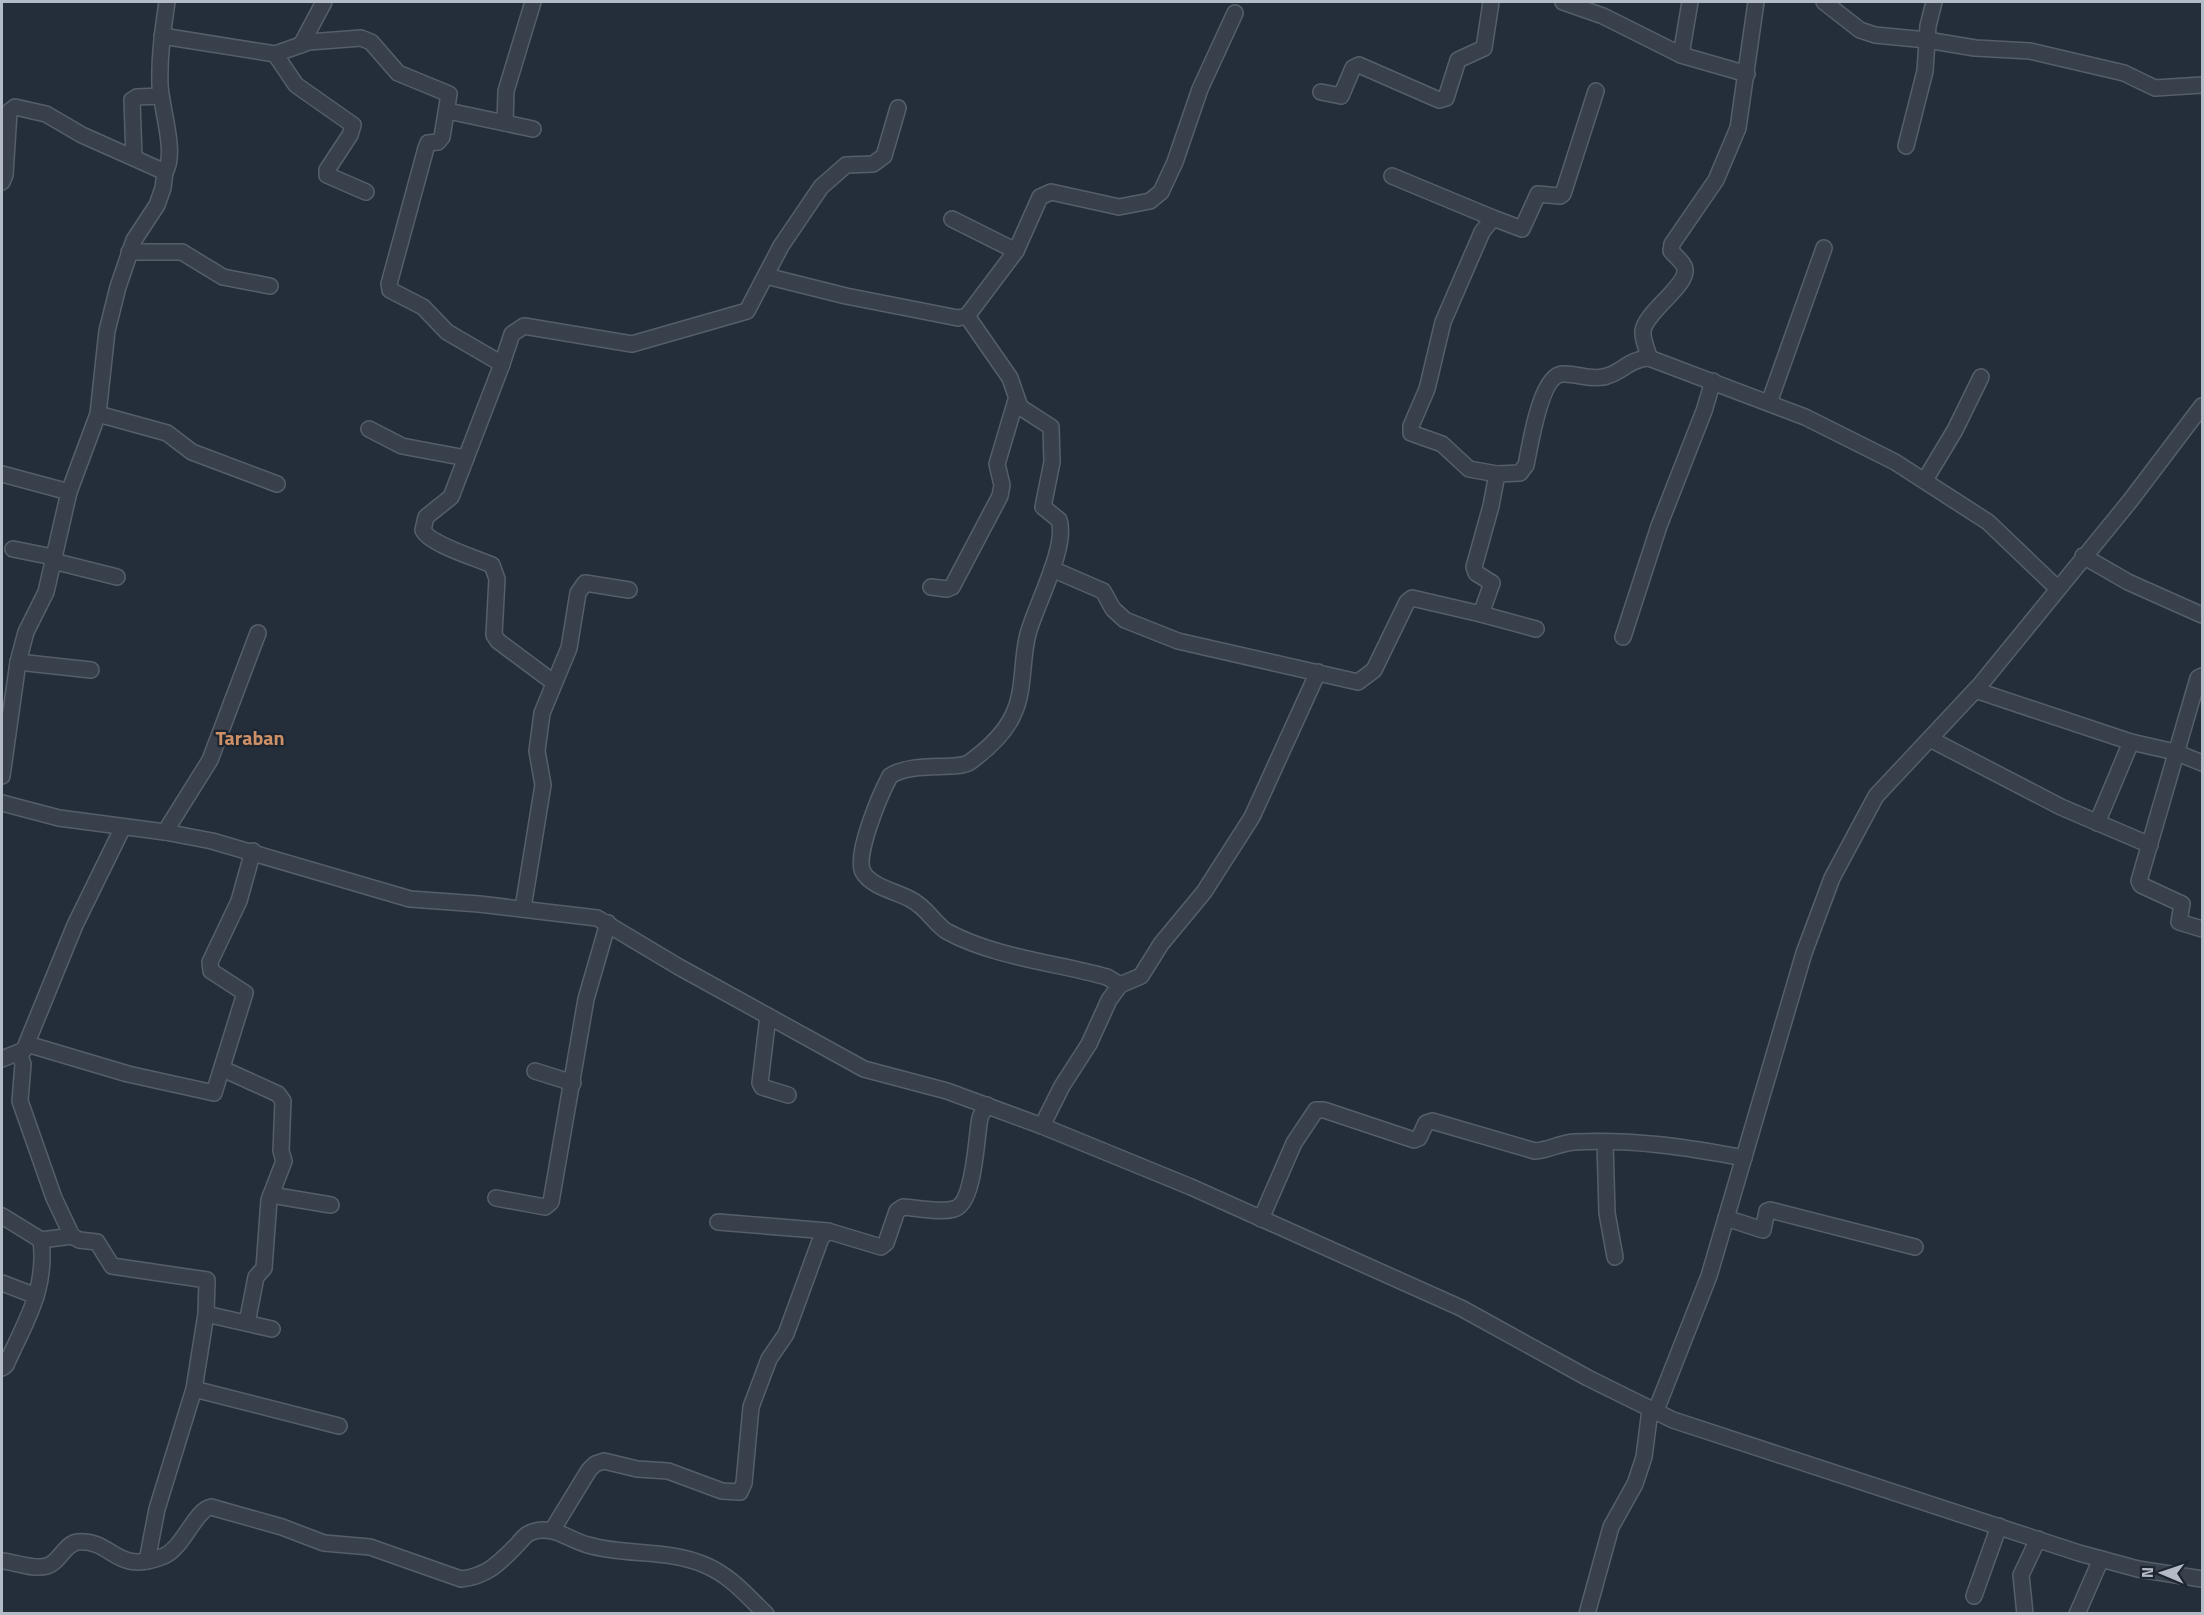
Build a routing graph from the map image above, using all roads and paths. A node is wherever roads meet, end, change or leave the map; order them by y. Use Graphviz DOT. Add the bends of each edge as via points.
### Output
graph roads {
  1 [pos="167,2"];
  2 [pos="324,2"];
  3 [pos="533,2"];
  4 [pos="1491,2"];
  5 [pos="1563,2"];
  6 [pos="1690,2"];
  7 [pos="1756,2"];
  8 [pos="1824,2"];
  9 [pos="1934,2"];
  10 [pos="1235,13"];
  11 [pos="162,36"];
  12 [pos="1927,40"];
  13 [pos="301,45"];
  14 [pos="275,54"];
  15 [pos="1681,55"];
  16 [pos="1747,74"];
  17 [pos="2202,85"];
  18 [pos="1596,91"];
  19 [pos="1321,92"];
  20 [pos="161,96"];
  21 [pos="898,108"];
  22 [pos="448,111"];
  23 [pos="505,123"];
  24 [pos="533,129"];
  25 [pos="1906,146"];
  26 [pos="134,158"];
  27 [pos="165,172"];
  28 [pos="1392,177"];
  29 [pos="2,182"];
  30 [pos="366,192"];
  31 [pos="1493,218"];
  32 [pos="952,219"];
  33 [pos="1824,248"];
  34 [pos="1016,251"];
  35 [pos="129,252"];
  36 [pos="766,276"];
  37 [pos="270,286"];
  38 [pos="967,316"];
  39 [pos="1649,358"];
  40 [pos="502,364"];
  41 [pos="1981,377"];
  42 [pos="1713,381"];
  43 [pos="1016,400"];
  44 [pos="1769,404"];
  45 [pos="2202,406"];
  46 [pos="98,414"];
  47 [pos="369,429"];
  48 [pos="466,458"];
  49 [pos="2,474"];
  50 [pos="1497,474"];
  51 [pos="1925,480"];
  52 [pos="277,484"];
  53 [pos="69,492"];
  54 [pos="13,549"];
  55 [pos="2083,556"];
  56 [pos="53,559"];
  57 [pos="1052,569"];
  58 [pos="117,577"];
  59 [pos="932,587"];
  60 [pos="2057,588"];
  61 [pos="629,590"];
  62 [pos="1481,614"];
  63 [pos="2202,615"];
  64 [pos="1536,629"];
  65 [pos="258,633"];
  66 [pos="1623,637"];
  67 [pos="18,662"];
  68 [pos="92,670"];
  69 [pos="1318,672"];
  70 [pos="2202,676"];
  71 [pos="553,682"];
  72 [pos="1975,690"];
  73 [pos="1930,739"];
  74 [pos="2131,742"];
  75 [pos="2175,752"];
  76 [pos="2202,763"];
  77 [pos="2,776"];
  78 [pos="2,803"];
  79 [pos="2097,823"];
  80 [pos="123,827"];
  81 [pos="165,832"];
  82 [pos="2150,845"];
  83 [pos="254,851"];
  84 [pos="522,908"];
  85 [pos="608,923"];
  86 [pos="2202,929"];
  87 [pos="1120,985"];
  88 [pos="768,1016"];
  89 [pos="23,1049"];
  90 [pos="2,1059"];
  91 [pos="223,1070"];
  92 [pos="535,1071"];
  93 [pos="573,1083"];
  94 [pos="788,1095"];
  95 [pos="987,1105"];
  96 [pos="1042,1126"];
  97 [pos="1605,1142"];
  98 [pos="1744,1158"];
  99 [pos="271,1195"];
  100 [pos="496,1198"];
  101 [pos="331,1205"];
  102 [pos="2,1216"];
  103 [pos="1726,1218"];
  104 [pos="1261,1219"];
  105 [pos="718,1222"];
  106 [pos="828,1231"];
  107 [pos="72,1236"];
  108 [pos="41,1240"];
  109 [pos="1915,1247"];
  110 [pos="1615,1257"];
  111 [pos="2,1283"];
  112 [pos="36,1296"];
  113 [pos="206,1314"];
  114 [pos="247,1323"];
  115 [pos="272,1329"];
  116 [pos="2,1368"];
  117 [pos="194,1389"];
  118 [pos="1653,1412"];
  119 [pos="339,1426"];
  120 [pos="2000,1526"];
  121 [pos="553,1529"];
  122 [pos="2038,1539"];
  123 [pos="2101,1559"];
  124 [pos="2,1561"];
  125 [pos="147,1561"];
  126 [pos="2202,1579"];
  127 [pos="1974,1596"];
  128 [pos="766,1614"];
  129 [pos="1587,1614"];
  130 [pos="2025,1614"];
  131 [pos="2077,1614"];
  1 -- 11 [label="street"];
  2 -- 13 [label="street"];
  3 -- 23 [label="street" via="506,91"];
  4 -- 19 [label="street" via="1484,48 1458,60 1446,98 1439,100 1359,65 1353,69 1341,96"];
  5 -- 15 [label="street" via="1603,16"];
  6 -- 15 [label="street"];
  7 -- 16 [label="street"];
  8 -- 12 [label="street" via="1860,30 1894,39"];
  9 -- 12 [label="street"];
  10 -- 34 [label="street" via="1200,89 1161,192 1150,201 1119,207 1044,193"];
  11 -- 14 [label="street"];
  11 -- 20 [label="street"];
  12 -- 17 [label="street" via="2030,51 2124,73 2155,88"];
  12 -- 25 [label="street" via="1925,71"];
  13 -- 14 [label="street"];
  13 -- 22 [label="street" via="331,39 367,40 398,73 450,94"];
  14 -- 30 [label="street" via="296,85 353,125 327,175"];
  15 -- 16 [label="street"];
  16 -- 39 [label="street" via="1738,128 1729,152 1702,202 1672,244 1671,251 1685,272 1682,282 1645,325 1643,336"];
  18 -- 31 [label="street" via="1563,194 1538,194 1522,229"];
  20 -- 26 [label="street" via="132,100"];
  20 -- 27 [label="street" via="168,152"];
  21 -- 36 [label="street" via="884,156 873,164 846,165 832,175 800,214"];
  22 -- 23 [label="street"];
  22 -- 40 [label="street" via="442,137 426,148 390,290 423,307 447,332"];
  23 -- 24 [label="street"];
  26 -- 27 [label="street"];
  26 -- 29 [label="street" via="46,114 15,107 9,112"];
  27 -- 35 [label="street" via="157,206"];
  28 -- 31 [label="street"];
  31 -- 50 [label="street" via="1482,232 1443,322 1427,388 1410,430 1442,444 1469,469"];
  32 -- 34 [label="street"];
  33 -- 44 [label="street"];
  34 -- 38 [label="street"];
  35 -- 37 [label="street" via="182,252 222,277"];
  35 -- 46 [label="street" via="107,331"];
  36 -- 38 [label="street" via="856,298 958,318"];
  36 -- 40 [label="street" via="747,311 652,340 616,343 524,326 512,334"];
  38 -- 43 [label="street" via="1010,378"];
  39 -- 42 [label="street"];
  39 -- 50 [label="street" via="1628,363 1602,378 1563,374 1551,380 1542,399 1524,470"];
  40 -- 48 [label="street"];
  41 -- 51 [label="street"];
  42 -- 44 [label="street"];
  42 -- 66 [label="street"];
  43 -- 57 [label="street" via="1052,431 1052,462 1044,507 1059,520 1061,530"];
  43 -- 59 [label="street" via="999,451 1000,496 952,587"];
  44 -- 51 [label="street" via="1805,417"];
  45 -- 55 [label="street"];
  46 -- 52 [label="street" via="167,433 192,452"];
  46 -- 53 [label="street"];
  47 -- 48 [label="street" via="402,447"];
  48 -- 71 [label="street" via="452,497 426,517 423,530 435,541 492,565 497,579 494,635"];
  49 -- 53 [label="street"];
  50 -- 62 [label="street" via="1474,567 1476,573 1492,583"];
  51 -- 60 [label="street" via="1988,522"];
  53 -- 56 [label="street"];
  54 -- 56 [label="street"];
  55 -- 60 [label="street"];
  55 -- 63 [label="street" via="2128,582"];
  56 -- 58 [label="street"];
  56 -- 67 [label="street" via="46,592 26,632"];
  57 -- 69 [label="street" via="1103,591 1125,620 1178,641"];
  57 -- 87 [label="street" via="1028,634 1012,718 994,741 967,764 912,768 890,776 868,832 861,865 865,876 913,900 947,932 1014,955 1107,977"];
  60 -- 72 [label="street"];
  61 -- 71 [label="street" via="585,584 580,587 569,648"];
  62 -- 64 [label="street"];
  62 -- 69 [label="street" via="1412,598 1382,656 1365,679 1352,681"];
  65 -- 81 [label="street" via="210,760"];
  67 -- 68 [label="street"];
  67 -- 77 [label="street"];
  69 -- 87 [label="street" via="1265,790 1235,843 1141,976"];
  70 -- 75 [label="street" via="2198,678"];
  71 -- 84 [label="street" via="538,735 537,751 544,779"];
  72 -- 73 [label="street"];
  72 -- 74 [label="street"];
  73 -- 79 [label="street"];
  73 -- 98 [label="street" via="1876,796 1832,878 1787,1005"];
  74 -- 75 [label="street"];
  74 -- 79 [label="street"];
  75 -- 76 [label="street"];
  75 -- 82 [label="street"];
  78 -- 80 [label="street"];
  79 -- 82 [label="street"];
  80 -- 81 [label="street"];
  80 -- 89 [label="street" via="75,925"];
  81 -- 83 [label="street"];
  82 -- 86 [label="street" via="2141,885 2182,904 2179,922"];
  83 -- 84 [label="street" via="410,899"];
  83 -- 91 [label="street" via="239,901 210,962 211,971 245,993"];
  84 -- 85 [label="street" via="597,918"];
  85 -- 88 [label="street"];
  85 -- 93 [label="street" via="586,999"];
  87 -- 96 [label="street"];
  88 -- 94 [label="street" via="760,1083"];
  88 -- 95 [label="street" via="864,1069"];
  89 -- 90 [label="street"];
  89 -- 91 [label="street" via="211,1094"];
  89 -- 107 [label="street" via="20,1101 54,1198"];
  91 -- 99 [label="street" via="282,1098 284,1161"];
  92 -- 93 [label="street"];
  93 -- 100 [label="street" via="549,1206"];
  95 -- 96 [label="street"];
  95 -- 106 [label="street" via="980,1118 972,1173 961,1207 903,1207 897,1211 881,1247"];
  96 -- 104 [label="street"];
  97 -- 98 [label="street" via="1639,1141"];
  97 -- 104 [label="street" via="1554,1144 1534,1151 1432,1121 1414,1140 1316,1110 1294,1143"];
  97 -- 110 [label="street" via="1607,1213"];
  98 -- 103 [label="street"];
  99 -- 101 [label="street"];
  99 -- 114 [label="street" via="264,1268 256,1277"];
  102 -- 108 [label="street"];
  103 -- 109 [label="street" via="1762,1230 1770,1210"];
  103 -- 118 [label="street" via="1709,1276"];
  104 -- 118 [label="street" via="1461,1308"];
  105 -- 106 [label="street"];
  106 -- 121 [label="street" via="818,1243 786,1334 769,1359 751,1407 740,1491 722,1491 668,1471 604,1461 589,1470"];
  107 -- 108 [label="street"];
  107 -- 113 [label="street" via="97,1242 112,1266 206,1278"];
  108 -- 112 [label="street" via="44,1264"];
  111 -- 112 [label="street"];
  112 -- 116 [label="street"];
  113 -- 114 [label="street"];
  113 -- 117 [label="street"];
  114 -- 115 [label="street"];
  117 -- 119 [label="street"];
  117 -- 125 [label="street" via="157,1509"];
  118 -- 120 [label="street"];
  118 -- 129 [label="street" via="1642,1464 1613,1522"];
  120 -- 122 [label="street"];
  120 -- 127 [label="street"];
  121 -- 125 [label="street" via="527,1534 494,1569 461,1579 370,1547 324,1544 282,1527 208,1508 178,1546 167,1555"];
  121 -- 128 [label="street" via="588,1545 704,1564 733,1580"];
  122 -- 123 [label="street"];
  122 -- 130 [label="street" via="2021,1575"];
  123 -- 126 [label="street"];
  123 -- 131 [label="street"];
  124 -- 125 [label="street" via="43,1567 58,1560 70,1545 80,1542 132,1563"];
}
